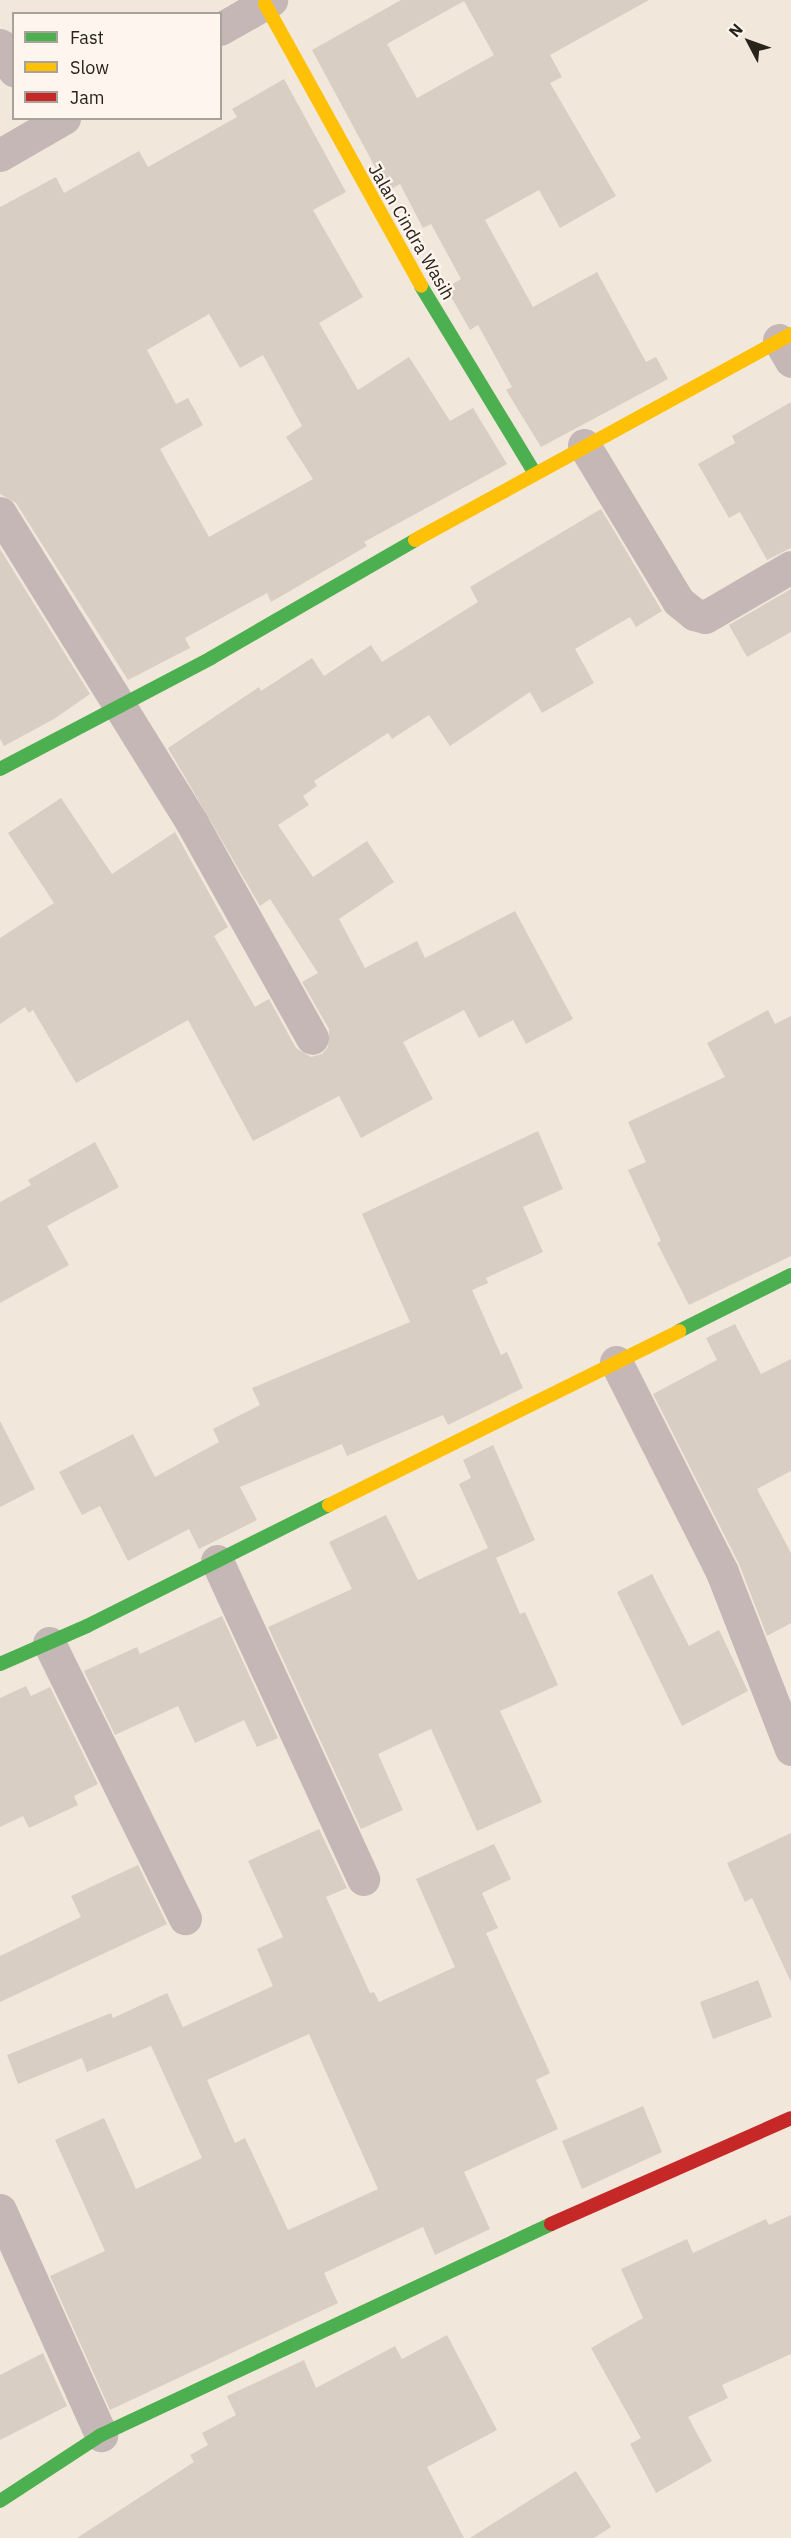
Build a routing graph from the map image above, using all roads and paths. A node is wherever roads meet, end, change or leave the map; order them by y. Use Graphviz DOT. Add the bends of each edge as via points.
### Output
graph roads {
  1 [pos="268,2"];
  2 [pos="222,29"];
  3 [pos="0,45"];
  4 [pos="12,66"];
  5 [pos="49,122"];
  6 [pos="0,155"];
  7 [pos="787,345"];
  8 [pos="584,445"];
  9 [pos="534,472"];
  10 [pos="0,513"];
  11 [pos="791,567"];
  12 [pos="117,707"];
  13 [pos="0,769"];
  14 [pos="312,1038"];
  15 [pos="791,1275"];
  16 [pos="616,1362"];
  17 [pos="217,1561"];
  18 [pos="49,1643"];
  19 [pos="0,1664"];
  20 [pos="791,1749"];
  21 [pos="363,1879"];
  22 [pos="185,1918"];
  23 [pos="791,2118"];
  24 [pos="0,2210"];
  25 [pos="101,2435"];
  26 [pos="0,2501"];
  1 -- 2 [label="street"];
  1 -- 9 [label="street, Jalan Cindra Wasih" via="404,259"];
  3 -- 4 [label="street"];
  5 -- 6 [label="street"];
  7 -- 8 [label="street"];
  8 -- 9 [label="street"];
  8 -- 11 [label="street" via="678,601 694,614 705,617"];
  9 -- 12 [label="street" via="211,658"];
  10 -- 12 [label="street"];
  12 -- 13 [label="street"];
  12 -- 14 [label="street" via="192,823"];
  15 -- 16 [label="street"];
  16 -- 17 [label="street"];
  16 -- 20 [label="street" via="722,1572"];
  17 -- 18 [label="street"];
  17 -- 21 [label="street"];
  18 -- 19 [label="street"];
  18 -- 22 [label="street"];
  23 -- 25 [label="street" via="653,2176"];
  24 -- 25 [label="street"];
  25 -- 26 [label="street"];
}
